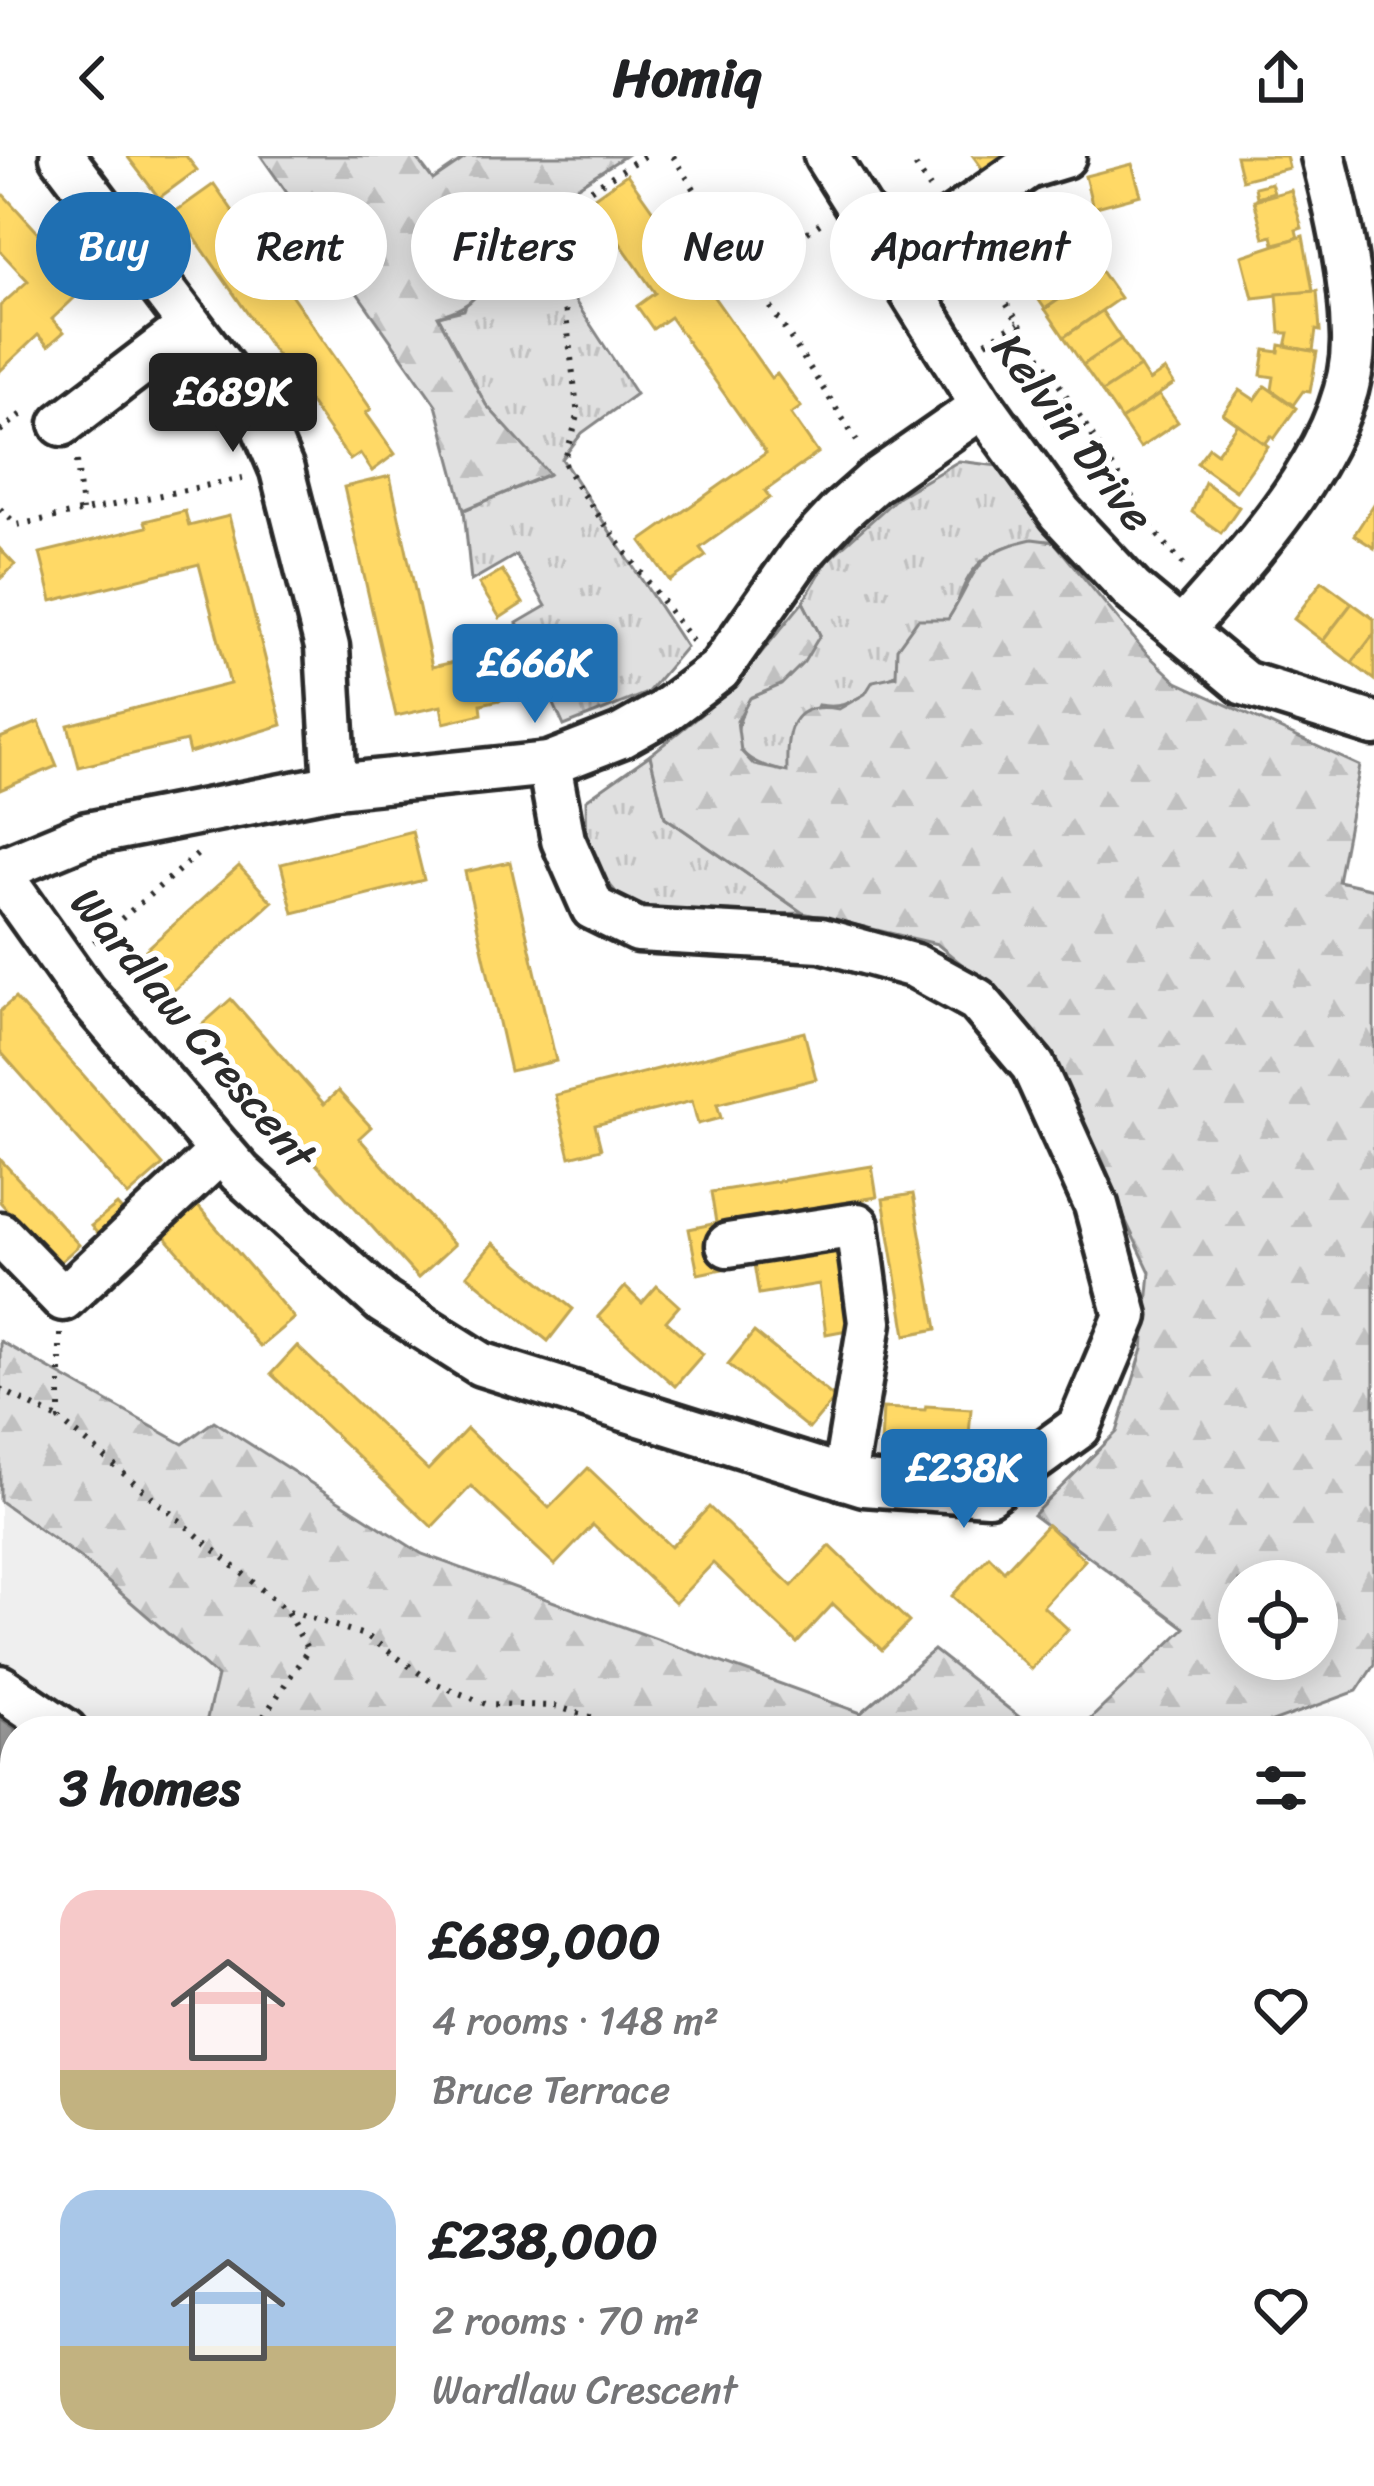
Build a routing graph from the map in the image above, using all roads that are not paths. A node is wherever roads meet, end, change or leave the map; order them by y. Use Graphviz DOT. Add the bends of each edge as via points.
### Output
graph roads {
  1 [pos="62,156"];
  2 [pos="826,156"];
  3 [pos="1064,156"];
  4 [pos="1323,156"];
  5 [pos="848,192"];
  6 [pos="992,192"];
  7 [pos="915,300"];
  8 [pos="190,326"];
  9 [pos="983,406"];
  10 [pos="62,424"];
  11 [pos="1181,631"];
  12 [pos="1374,724"];
  13 [pos="549,764"];
  14 [pos="335,786"];
  15 [pos="0,872"];
  16 [pos="221,1151"];
  17 [pos="0,1234"];
  18 [pos="728,1245"];
  19 [pos="844,1478"];
  20 [pos="0,1687"];
  21 [pos="43,1716"];
  1 -- 8 [label="street"];
  2 -- 5 [label="street, Kelvin Drive"];
  3 -- 6 [label="street" via="1028,167"];
  4 -- 11 [label="street" via="1354,340 1340,415 1276,523"];
  7 -- 9 [label="street, Kelvin Drive"];
  8 -- 10 [label="street"];
  8 -- 14 [label="street" via="259,416 282,470 327,647"];
  9 -- 11 [label="street, Kelvin Drive" via="1060,513"];
  9 -- 13 [label="street" via="840,512 715,673 642,724"];
  11 -- 12 [label="street, Kelvin Drive" via="1244,683"];
  13 -- 14 [label="street"];
  13 -- 19 [label="street, Wardlaw Crescent" via="563,840 593,908 638,930 821,940 915,965 977,1000 1033,1066 1096,1204 1126,1316 1079,1427 988,1493"];
  14 -- 15 [label="street" via="87,834"];
  15 -- 16 [label="street, Wardlaw Crescent" via="66,966"];
  16 -- 17 [label="street" via="63,1300"];
  16 -- 19 [label="street, Wardlaw Crescent" via="383,1302 481,1364"];
  18 -- 19 [label="street" via="856,1225 870,1322"];
  20 -- 21 [label="street"];
}
